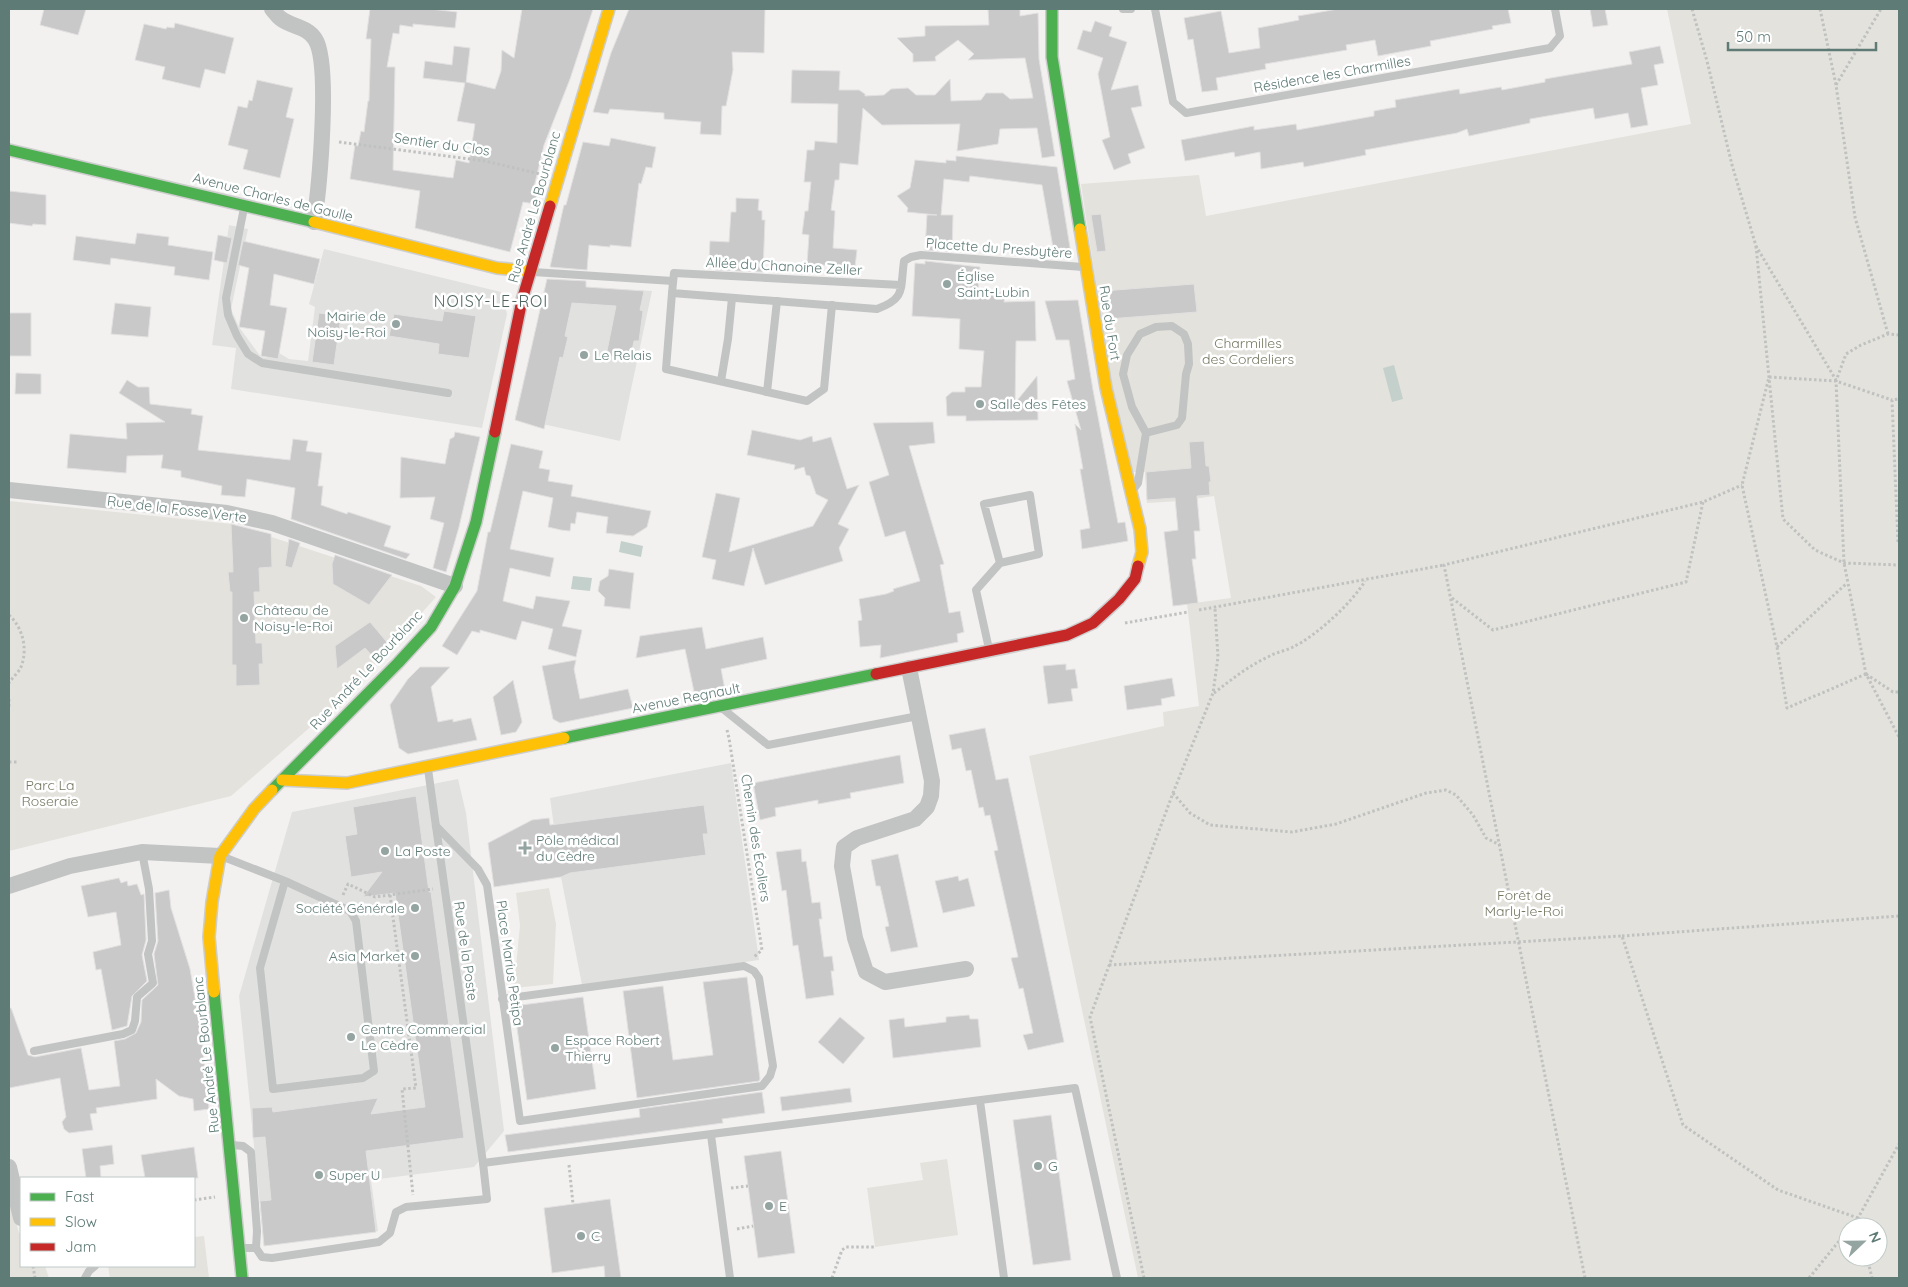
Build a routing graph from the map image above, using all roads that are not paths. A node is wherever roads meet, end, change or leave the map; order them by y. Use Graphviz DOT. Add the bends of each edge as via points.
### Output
graph roads {
  1 [pos="272,9"];
  2 [pos="609,9"];
  3 [pos="1052,9"];
  4 [pos="1123,9"];
  5 [pos="1131,9"];
  6 [pos="1154,9"];
  7 [pos="1555,9"];
  8 [pos="9,150"];
  9 [pos="245,206"];
  10 [pos="314,222"];
  11 [pos="1086,267"];
  12 [pos="531,271"];
  13 [pos="673,281"];
  14 [pos="900,284"];
  15 [pos="672,294"];
  16 [pos="732,298"];
  17 [pos="777,301"];
  18 [pos="832,305"];
  19 [pos="721,381"];
  20 [pos="767,392"];
  21 [pos="448,393"];
  22 [pos="1146,433"];
  23 [pos="9,490"];
  24 [pos="1131,492"];
  25 [pos="1000,563"];
  26 [pos="455,586"];
  27 [pos="1093,623"];
  28 [pos="989,651"];
  29 [pos="909,668"];
  30 [pos="719,707"];
  31 [pos="918,716"];
  32 [pos="428,767"];
  33 [pos="282,780"];
  34 [pos="436,826"];
  35 [pos="142,852"];
  36 [pos="220,856"];
  37 [pos="284,881"];
  38 [pos="9,886"];
  39 [pos="966,969"];
  40 [pos="502,999"];
  41 [pos="34,1051"];
  42 [pos="980,1101"];
  43 [pos="711,1134"];
  44 [pos="230,1144"];
  45 [pos="483,1163"];
  46 [pos="9,1167"];
  47 [pos="20,1214"];
  48 [pos="239,1248"];
  49 [pos="256,1248"];
  50 [pos="95,1267"];
  51 [pos="85,1278"];
  52 [pos="242,1278"];
  53 [pos="730,1278"];
  54 [pos="1004,1278"];
  55 [pos="1117,1278"];
  1 -- 10 [label="street" via="280,18 308,31 316,40 320,54 323,97"];
  2 -- 12 [label="street, Rue André Le Bourblanc"];
  3 -- 11 [label="street, Rue du Fort" via="1052,57"];
  4 -- 5 [label="lane"];
  6 -- 7 [label="lane, Résidence les Charmilles" via="1173,102 1186,113 1550,48 1560,36"];
  8 -- 9 [label="street, Avenue Charles de Gaulle"];
  9 -- 10 [label="street, Avenue Charles de Gaulle"];
  9 -- 21 [label="lane" via="226,298 228,315 248,354 262,363"];
  10 -- 12 [label="street, Avenue Charles de Gaulle" via="497,268"];
  11 -- 14 [label="lane, Placette du Presbytère" via="921,255 904,261"];
  11 -- 24 [label="street, Rue du Fort" via="1106,388"];
  12 -- 13 [label="lane"];
  12 -- 26 [label="street, Rue André Le Bourblanc" via="522,300 476,522"];
  13 -- 14 [label="lane, Allée du Chanoine Zeller" via="674,273"];
  13 -- 15 [label="lane"];
  14 -- 18 [label="lane" via="899,297 877,309"];
  15 -- 16 [label="lane"];
  15 -- 19 [label="lane" via="666,369"];
  16 -- 17 [label="lane"];
  16 -- 19 [label="lane"];
  17 -- 18 [label="lane"];
  17 -- 20 [label="lane"];
  18 -- 20 [label="lane" via="824,389 807,401"];
  19 -- 20 [label="lane"];
  22 -- 22 [label="lane" via="1132,407 1123,374 1127,355 1140,334 1156,326 1172,326 1184,334 1188,344 1189,364 1182,418 1177,425"];
  22 -- 24 [label="lane" via="1138,483"];
  23 -- 26 [label="street, Rue de la Fosse Verte" via="227,513 272,523"];
  24 -- 27 [label="street, Rue du Fort" via="1142,552 1137,570 1119,599"];
  25 -- 25 [label="lane" via="984,504 1030,495 1039,554"];
  25 -- 28 [label="lane" via="976,590"];
  26 -- 33 [label="street, Rue André Le Bourblanc" via="431,627"];
  27 -- 28 [label="street, Avenue Regnault" via="1067,635"];
  28 -- 29 [label="street, Avenue Regnault"];
  29 -- 30 [label="street, Avenue Regnault"];
  29 -- 31 [label="street"];
  30 -- 31 [label="lane" via="768,745"];
  30 -- 32 [label="street, Avenue Regnault"];
  31 -- 39 [label="street" via="932,781 927,807 915,819 857,838 844,848 842,866 855,938 866,972 885,982"];
  32 -- 33 [label="street, Avenue Regnault" via="347,784"];
  32 -- 34 [label="lane, Rue de la Poste"];
  33 -- 36 [label="street, Rue André Le Bourblanc" via="254,809"];
  34 -- 40 [label="lane, Place Marius Petipa" via="478,869 487,885"];
  34 -- 45 [label="lane, Rue de la Poste"];
  35 -- 36 [label="street"];
  35 -- 38 [label="street" via="70,866"];
  35 -- 41 [label="lane" via="149,889 152,941 148,954 153,983 136,997 132,1030"];
  36 -- 37 [label="lane"];
  36 -- 44 [label="street, Rue André Le Bourblanc" via="209,937"];
  37 -- 37 [label="lane" via="260,968 274,1089 362,1078 374,1071 356,921 350,911"];
  40 -- 40 [label="lane, Place Marius Petipa" via="744,966 759,978 773,1066 762,1086 520,1121"];
  42 -- 43 [label="lane"];
  42 -- 54 [label="lane"];
  42 -- 55 [label="lane" via="1075,1088"];
  43 -- 45 [label="lane"];
  43 -- 53 [label="lane"];
  44 -- 48 [label="street, Rue André Le Bourblanc"];
  44 -- 49 [label="lane" via="243,1146 251,1152"];
  45 -- 49 [label="lane, Rue de la Poste" via="487,1199 406,1207 396,1212 390,1233 379,1242 272,1258 262,1256"];
  46 -- 47 [label="street"];
  48 -- 49 [label="lane"];
  48 -- 52 [label="street, Rue André Le Bourblanc"];
  50 -- 51 [label="lane"];
}
